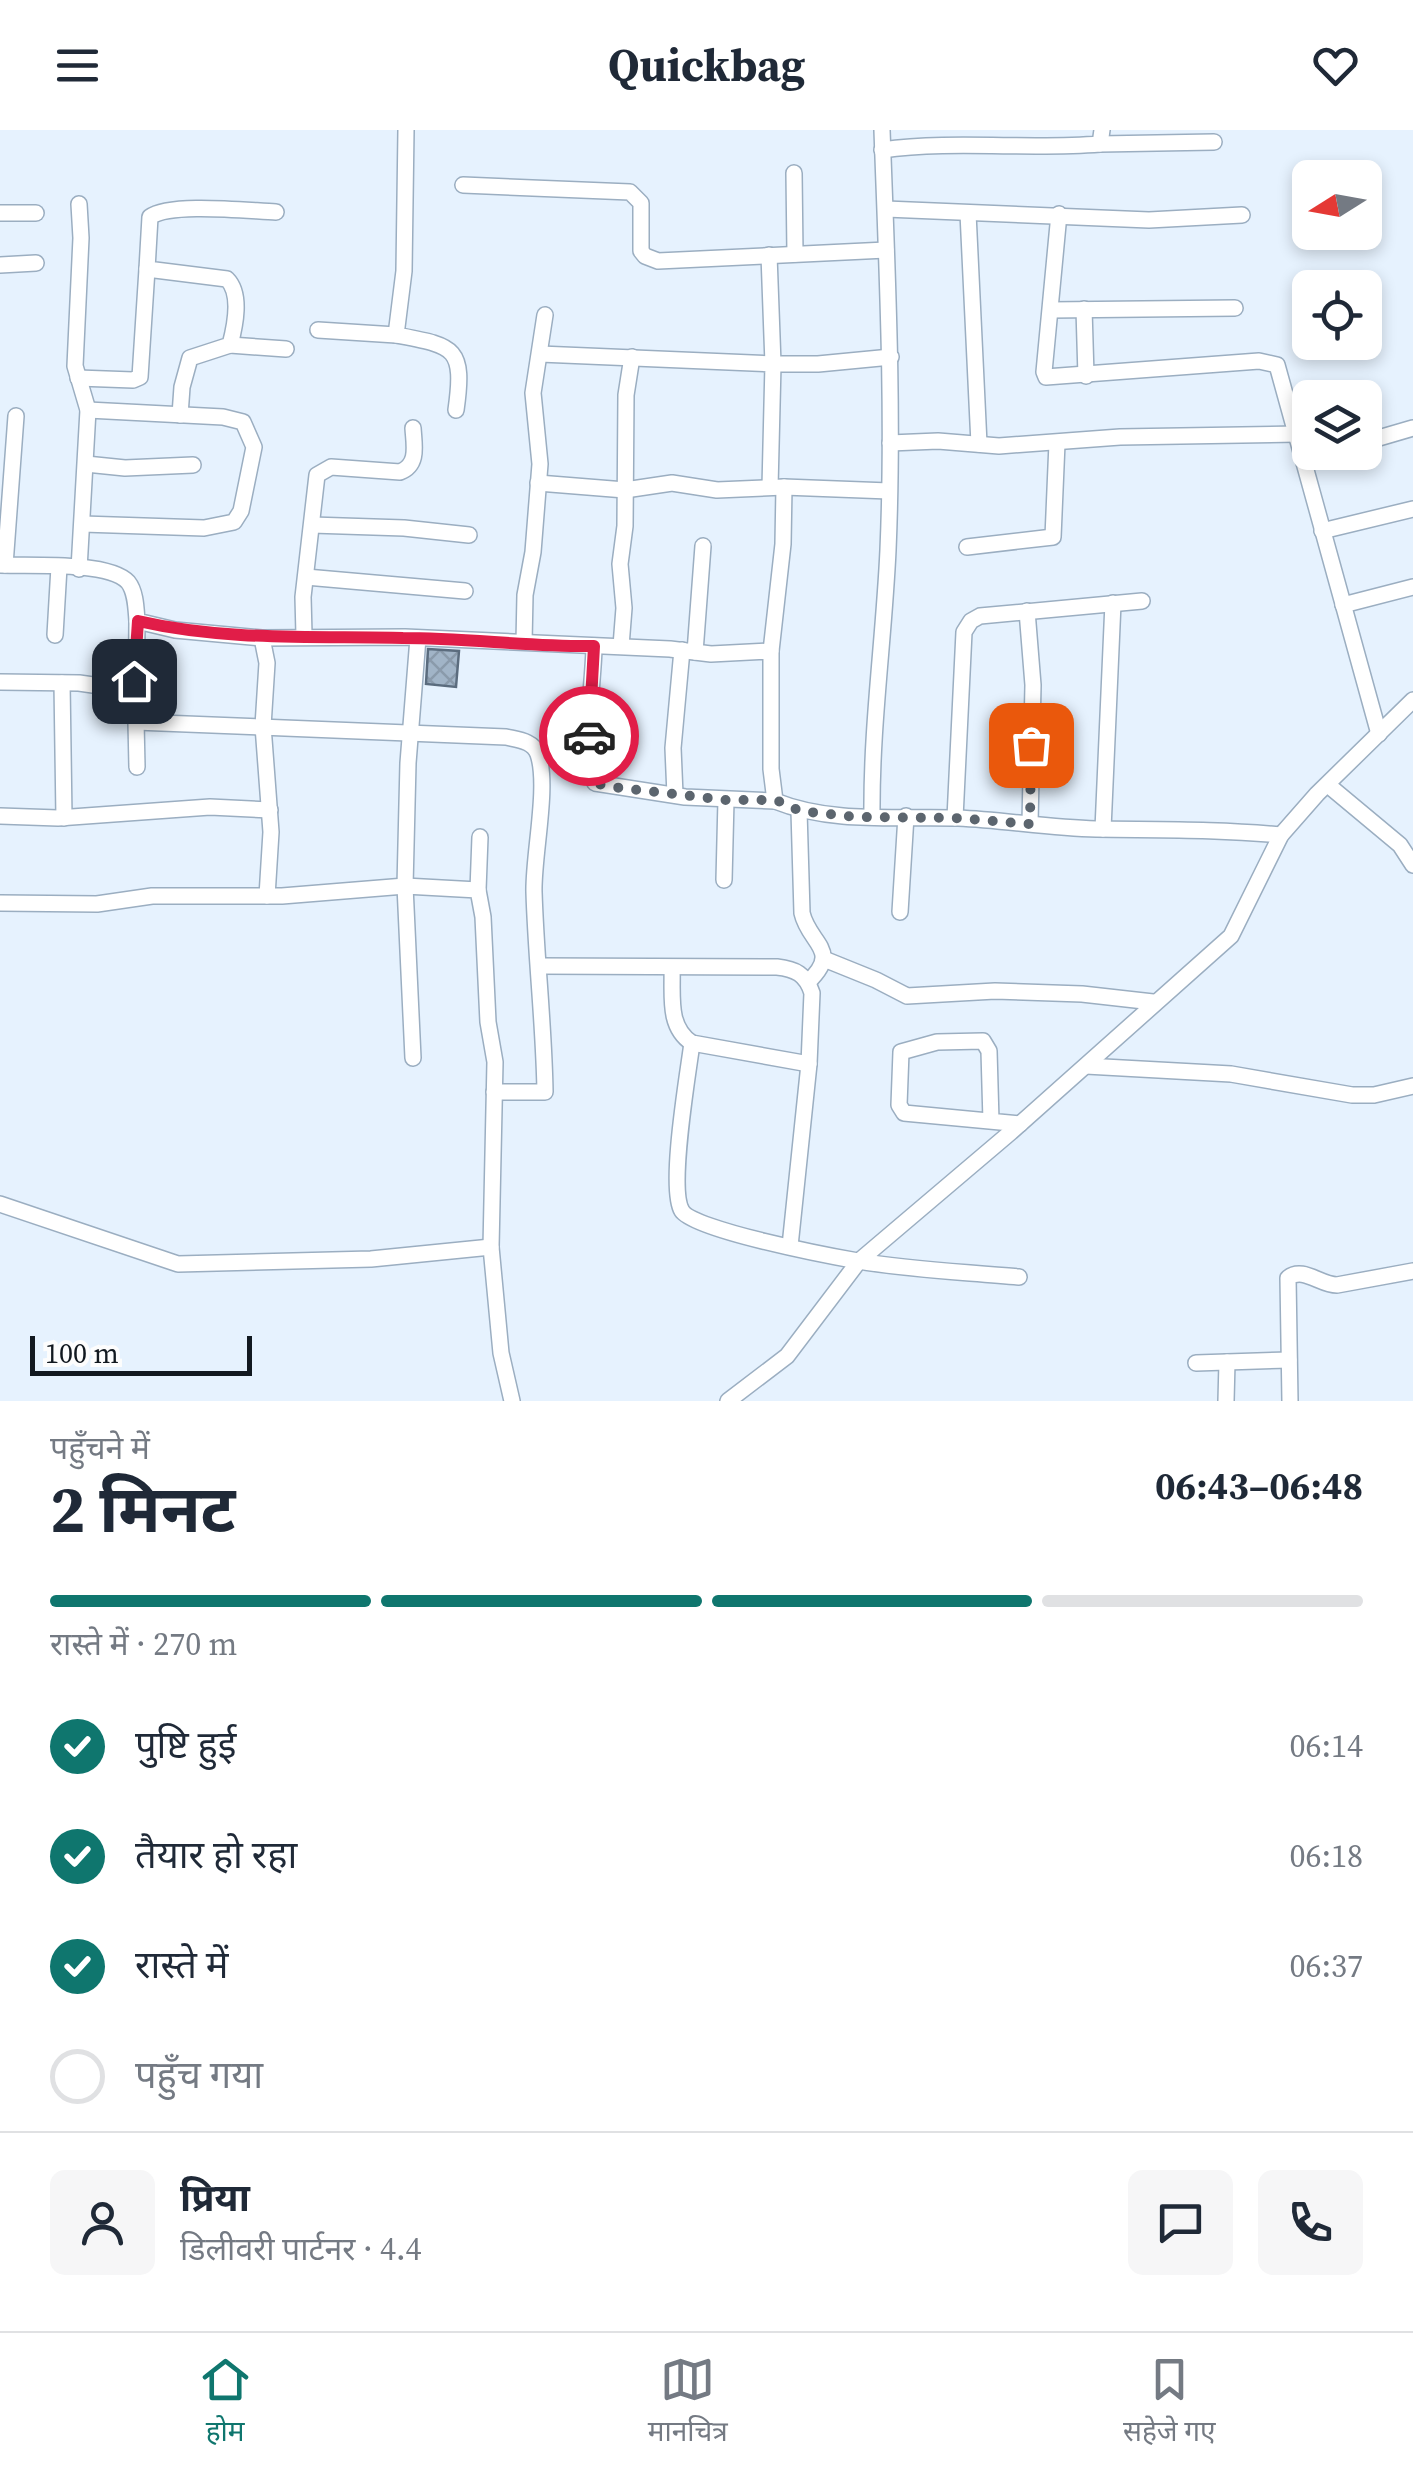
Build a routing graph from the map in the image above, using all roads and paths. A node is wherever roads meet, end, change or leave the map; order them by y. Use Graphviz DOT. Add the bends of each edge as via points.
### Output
graph roads {
  1 [pos="406,130"];
  2 [pos="882,130"];
  3 [pos="1101,137"];
  4 [pos="1214,142"];
  5 [pos="882,150"];
  6 [pos="794,173"];
  7 [pos="464,184"];
  8 [pos="78,204"];
  9 [pos="886,208"];
  10 [pos="276,212"];
  11 [pos="36,213"];
  12 [pos="968,213"];
  13 [pos="0,214"];
  14 [pos="1059,214"];
  15 [pos="1242,215"];
  16 [pos="886,250"];
  17 [pos="796,254"];
  18 [pos="768,255"];
  19 [pos="36,263"];
  20 [pos="0,266"];
  21 [pos="147,268"];
  22 [pos="1235,308"];
  23 [pos="1084,309"];
  24 [pos="1051,310"];
  25 [pos="545,314"];
  26 [pos="318,330"];
  27 [pos="396,335"];
  28 [pos="230,345"];
  29 [pos="286,349"];
  30 [pos="540,354"];
  31 [pos="632,356"];
  32 [pos="891,356"];
  33 [pos="773,364"];
  34 [pos="1086,376"];
  35 [pos="78,378"];
  36 [pos="88,410"];
  37 [pos="456,410"];
  38 [pos="180,415"];
  39 [pos="16,416"];
  40 [pos="1292,416"];
  41 [pos="413,428"];
  42 [pos="1413,428"];
  43 [pos="1292,434"];
  44 [pos="1382,437"];
  45 [pos="890,443"];
  46 [pos="1057,443"];
  47 [pos="979,444"];
  48 [pos="86,464"];
  49 [pos="193,465"];
  50 [pos="1307,470"];
  51 [pos="538,483"];
  52 [pos="777,487"];
  53 [pos="625,490"];
  54 [pos="889,491"];
  55 [pos="1413,509"];
  56 [pos="83,524"];
  57 [pos="312,525"];
  58 [pos="1322,531"];
  59 [pos="470,535"];
  60 [pos="703,546"];
  61 [pos="967,547"];
  62 [pos="2,565"];
  63 [pos="58,567"];
  64 [pos="80,569"];
  65 [pos="306,576"];
  66 [pos="1413,586"];
  67 [pos="465,591"];
  68 [pos="1142,600"];
  69 [pos="1113,603"];
  70 [pos="1343,605"];
  71 [pos="1027,611"];
  72 [pos="138,621"];
  73 [pos="55,635"];
  74 [pos="304,635"];
  75 [pos="262,638"];
  76 [pos="418,638"];
  77 [pos="524,642"];
  78 [pos="594,646"];
  79 [pos="620,646"];
  80 [pos="688,651"];
  81 [pos="771,651"];
  82 [pos="0,682"];
  83 [pos="62,682"];
  84 [pos="135,691"];
  85 [pos="1413,700"];
  86 [pos="136,722"];
  87 [pos="263,726"];
  88 [pos="413,732"];
  89 [pos="1379,734"];
  90 [pos="137,767"];
  91 [pos="1328,785"];
  92 [pos="676,795"];
  93 [pos="726,800"];
  94 [pos="776,800"];
  95 [pos="270,810"];
  96 [pos="800,811"];
  97 [pos="0,816"];
  98 [pos="906,816"];
  99 [pos="872,817"];
  100 [pos="64,818"];
  101 [pos="955,818"];
  102 [pos="1030,824"];
  103 [pos="1103,829"];
  104 [pos="1281,835"];
  105 [pos="480,837"];
  106 [pos="1406,845"];
  107 [pos="1413,865"];
  108 [pos="724,880"];
  109 [pos="405,886"];
  110 [pos="478,890"];
  111 [pos="267,896"];
  112 [pos="0,903"];
  113 [pos="900,912"];
  114 [pos="824,959"];
  115 [pos="540,966"];
  116 [pos="672,968"];
  117 [pos="808,982"];
  118 [pos="1153,1002"];
  119 [pos="692,1043"];
  120 [pos="413,1058"];
  121 [pos="809,1064"];
  122 [pos="1086,1066"];
  123 [pos="1413,1086"];
  124 [pos="494,1092"];
  125 [pos="991,1121"];
  126 [pos="1020,1124"];
  127 [pos="0,1204"];
  128 [pos="790,1246"];
  129 [pos="491,1248"];
  130 [pos="859,1261"];
  131 [pos="1413,1271"];
  132 [pos="1019,1277"];
  133 [pos="1289,1360"];
  134 [pos="1227,1362"];
  135 [pos="1196,1363"];
  136 [pos="512,1401"];
  137 [pos="728,1401"];
  138 [pos="1226,1401"];
  139 [pos="1290,1401"];
  1 -- 27 [label="street"];
  2 -- 5 [label="street"];
  3 -- 4 [label="street"];
  3 -- 5 [label="street" via="1058,147"];
  5 -- 9 [label="street"];
  6 -- 17 [label="street"];
  7 -- 18 [label="street" via="630,192 641,203 641,251 658,261"];
  8 -- 35 [label="street"];
  9 -- 12 [label="street"];
  9 -- 16 [label="street"];
  10 -- 21 [label="street" via="158,212 147,232"];
  11 -- 13 [label="street"];
  12 -- 14 [label="street"];
  12 -- 47 [label="street"];
  14 -- 15 [label="street" via="1149,220"];
  14 -- 24 [label="street"];
  16 -- 17 [label="street"];
  16 -- 32 [label="street"];
  17 -- 18 [label="street"];
  18 -- 33 [label="street"];
  19 -- 20 [label="street"];
  21 -- 28 [label="street" via="233,284"];
  21 -- 35 [label="street" via="140,376"];
  22 -- 23 [label="street"];
  23 -- 24 [label="street"];
  23 -- 34 [label="street"];
  24 -- 34 [label="street" via="1046,377"];
  25 -- 30 [label="street"];
  26 -- 27 [label="street"];
  27 -- 37 [label="street" via="432,342 456,356"];
  28 -- 29 [label="street"];
  28 -- 38 [label="street" via="190,358"];
  30 -- 31 [label="street"];
  30 -- 51 [label="street" via="533,393"];
  31 -- 33 [label="street"];
  31 -- 53 [label="street"];
  32 -- 33 [label="street"];
  32 -- 45 [label="street"];
  33 -- 52 [label="street"];
  34 -- 40 [label="street" via="1269,362 1280,372"];
  35 -- 36 [label="street"];
  36 -- 38 [label="street"];
  36 -- 48 [label="street"];
  38 -- 56 [label="street" via="243,422 250,433 254,446 234,522 204,528"];
  39 -- 62 [label="street"];
  41 -- 57 [label="street" via="408,469 322,470"];
  42 -- 44 [label="street"];
  43 -- 46 [label="street"];
  45 -- 47 [label="street"];
  45 -- 54 [label="street"];
  46 -- 47 [label="street"];
  46 -- 61 [label="street" via="1054,537"];
  48 -- 49 [label="street"];
  48 -- 56 [label="street"];
  50 -- 58 [label="street"];
  51 -- 53 [label="street"];
  51 -- 77 [label="street"];
  52 -- 53 [label="street" via="717,490 672,483"];
  52 -- 54 [label="street"];
  52 -- 81 [label="street" via="783,544"];
  53 -- 79 [label="street"];
  54 -- 99 [label="street"];
  55 -- 58 [label="street"];
  56 -- 64 [label="street"];
  57 -- 59 [label="street"];
  57 -- 65 [label="street"];
  58 -- 70 [label="street"];
  60 -- 80 [label="street"];
  62 -- 63 [label="street"];
  63 -- 64 [label="street"];
  63 -- 73 [label="street"];
  64 -- 72 [label="street" via="110,572 128,583"];
  65 -- 67 [label="street"];
  65 -- 74 [label="street"];
  66 -- 70 [label="street"];
  68 -- 69 [label="street"];
  69 -- 71 [label="street"];
  69 -- 103 [label="street"];
  70 -- 89 [label="street"];
  71 -- 101 [label="street" via="980,616 964,632"];
  71 -- 102 [label="street"];
  72 -- 75 [label="street"];
  72 -- 84 [label="street"];
  74 -- 75 [label="street"];
  74 -- 76 [label="street"];
  75 -- 87 [label="street"];
  76 -- 77 [label="street"];
  76 -- 88 [label="street"];
  77 -- 78 [label="street"];
  78 -- 79 [label="street"];
  78 -- 92 [label="street" via="588,773 604,786"];
  79 -- 80 [label="street"];
  80 -- 81 [label="street"];
  80 -- 92 [label="street" via="673,748"];
  81 -- 94 [label="street"];
  82 -- 83 [label="street"];
  83 -- 84 [label="street"];
  83 -- 100 [label="street"];
  84 -- 86 [label="street"];
  85 -- 89 [label="street"];
  86 -- 87 [label="street"];
  86 -- 90 [label="street"];
  87 -- 88 [label="street"];
  87 -- 95 [label="street"];
  88 -- 109 [label="street"];
  88 -- 115 [label="street" via="506,738 536,748"];
  89 -- 91 [label="street"];
  91 -- 104 [label="street"];
  91 -- 106 [label="street"];
  92 -- 93 [label="street"];
  93 -- 94 [label="street"];
  93 -- 108 [label="street"];
  94 -- 96 [label="street"];
  95 -- 100 [label="street" via="210,807"];
  95 -- 111 [label="street"];
  96 -- 99 [label="street"];
  96 -- 114 [label="street" via="802,913"];
  97 -- 100 [label="street"];
  98 -- 99 [label="street"];
  98 -- 101 [label="street"];
  98 -- 113 [label="street"];
  101 -- 102 [label="street"];
  102 -- 103 [label="street"];
  103 -- 104 [label="street"];
  104 -- 118 [label="street" via="1231,936"];
  105 -- 110 [label="street"];
  106 -- 107 [label="street"];
  109 -- 110 [label="street"];
  109 -- 111 [label="street"];
  109 -- 120 [label="street"];
  110 -- 124 [label="street"];
  111 -- 112 [label="street"];
  114 -- 117 [label="street"];
  114 -- 118 [label="street" via="906,996 995,991"];
  115 -- 116 [label="street"];
  115 -- 124 [label="street" via="545,1092"];
  116 -- 117 [label="street" via="777,967"];
  116 -- 119 [label="street" via="677,1028"];
  117 -- 121 [label="street"];
  118 -- 122 [label="street"];
  119 -- 121 [label="street"];
  119 -- 128 [label="street" via="676,1184 682,1212 692,1221"];
  121 -- 128 [label="street"];
  122 -- 123 [label="street" via="1231,1074 1352,1095"];
  122 -- 126 [label="street"];
  124 -- 129 [label="street"];
  125 -- 125 [label="street" via="904,1113 901,1052 937,1042 982,1041"];
  125 -- 126 [label="street"];
  126 -- 130 [label="street"];
  127 -- 129 [label="street" via="178,1264"];
  128 -- 130 [label="street"];
  129 -- 136 [label="street" via="500,1354"];
  130 -- 132 [label="street"];
  130 -- 137 [label="street" via="787,1356"];
  131 -- 133 [label="street" via="1337,1285 1291,1274"];
  133 -- 134 [label="street"];
  133 -- 139 [label="street"];
  134 -- 135 [label="street"];
  134 -- 138 [label="street"];
}
